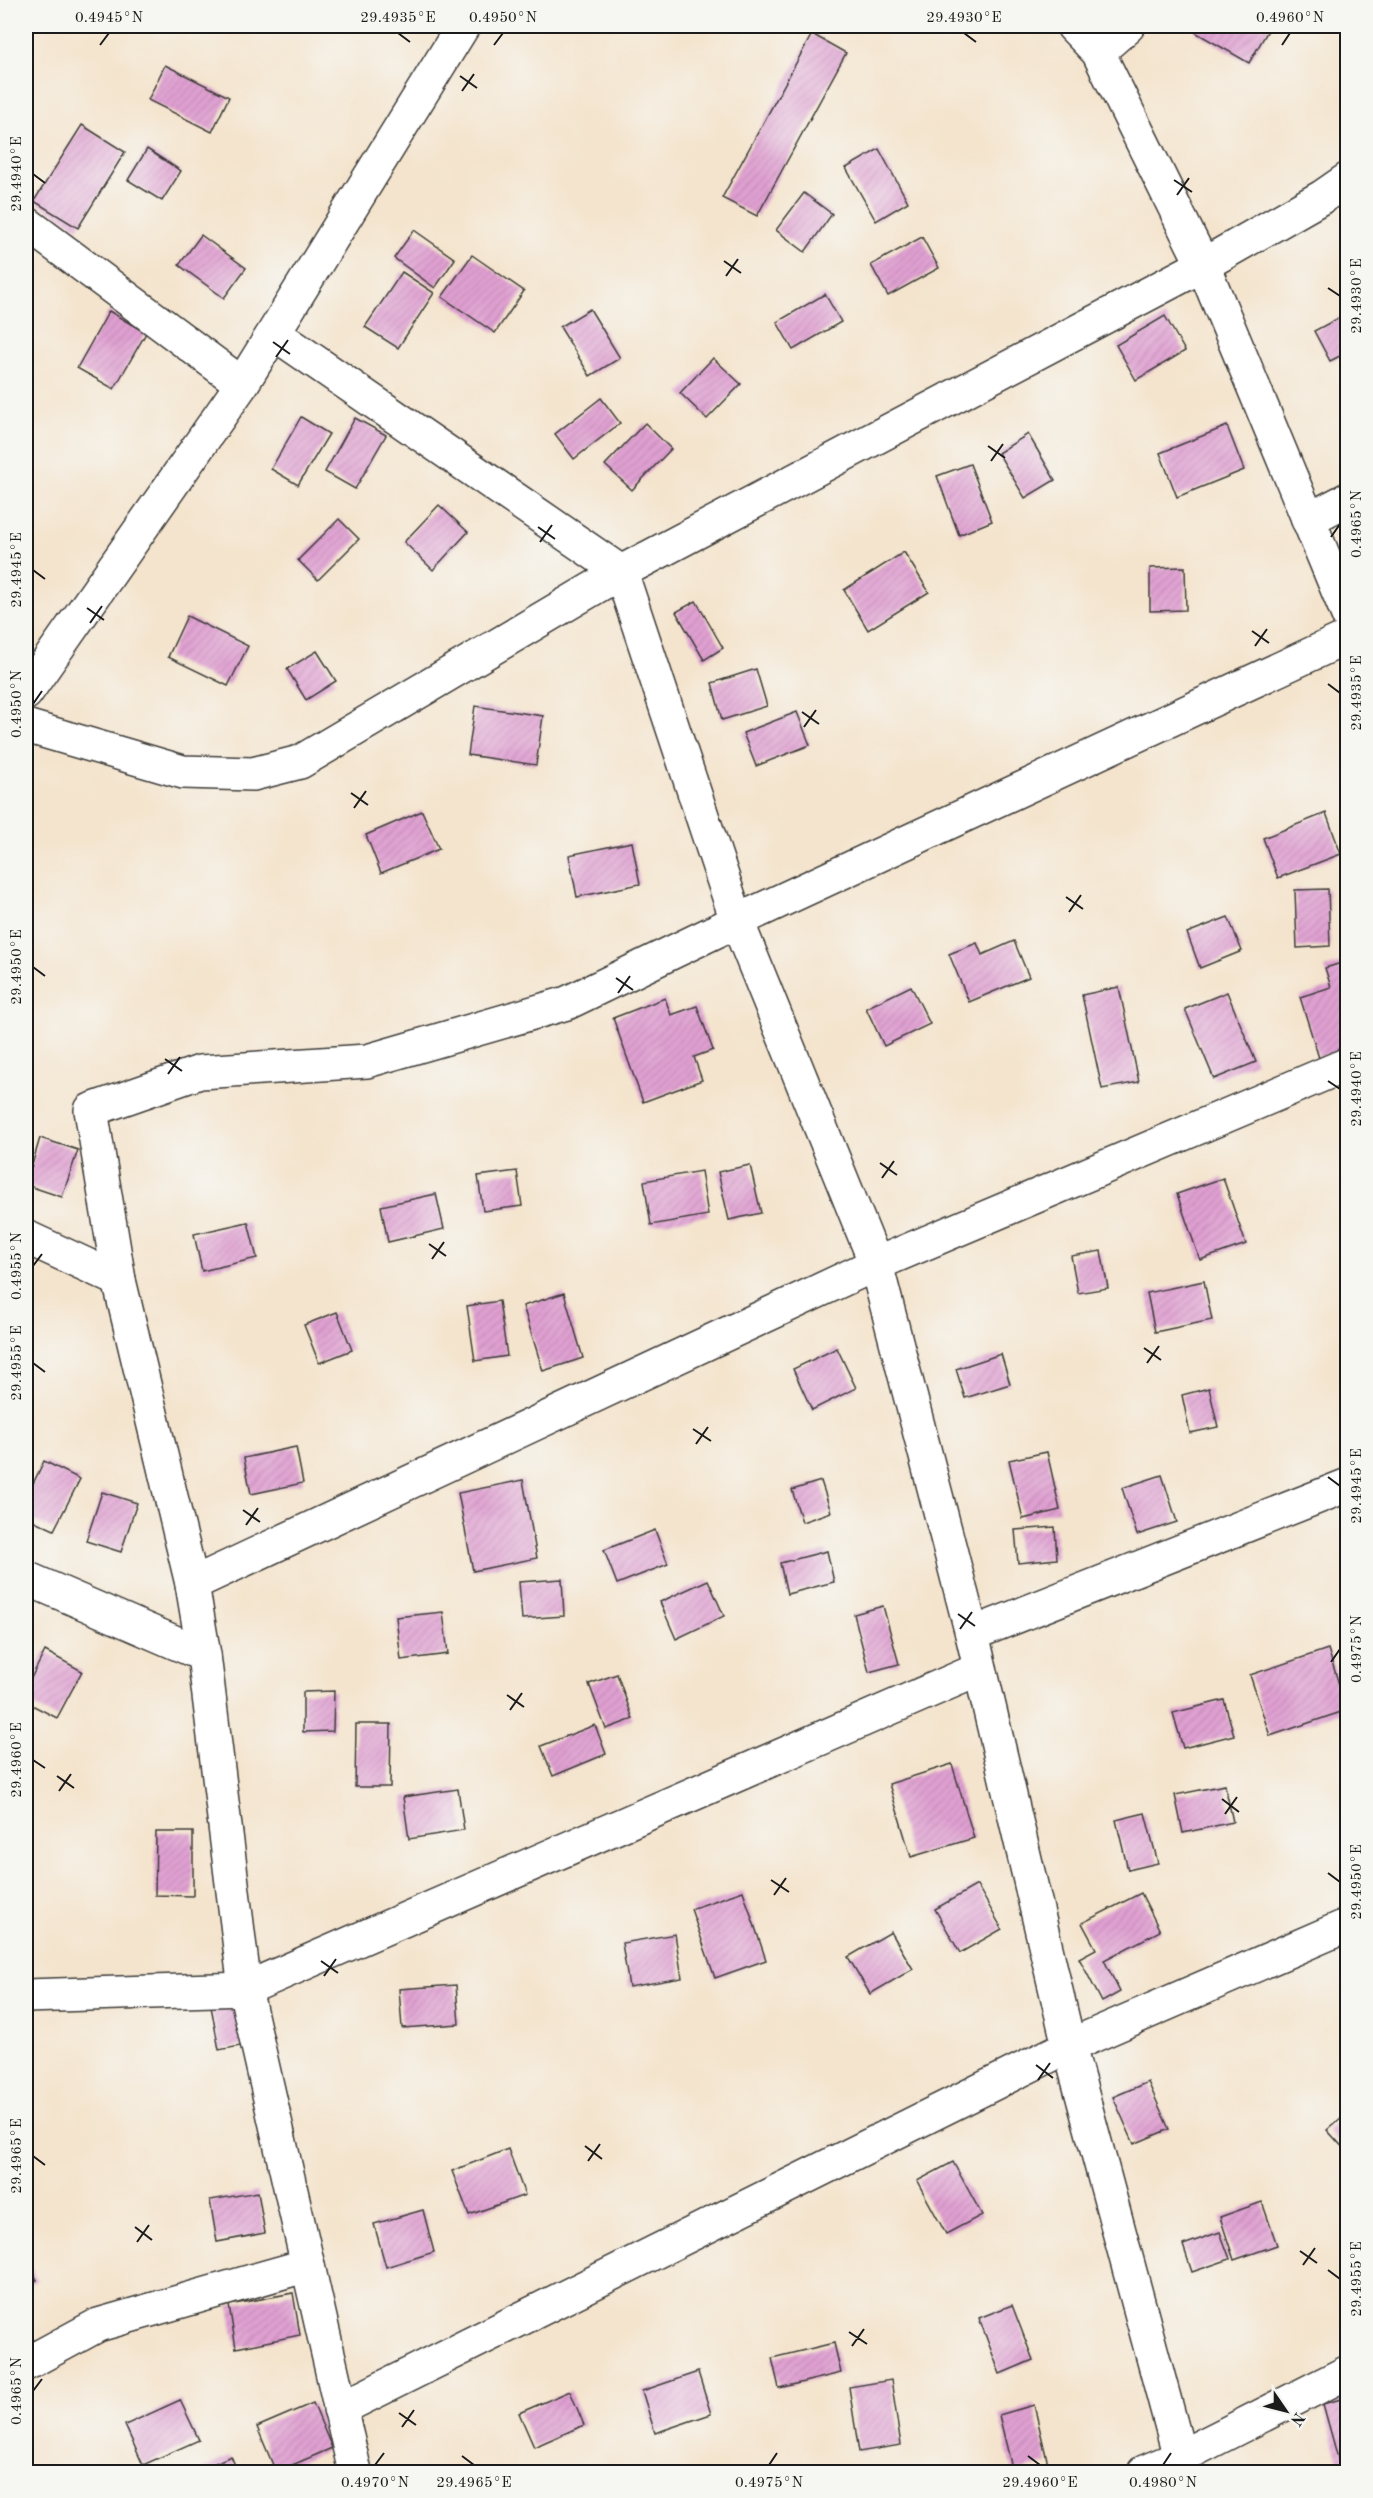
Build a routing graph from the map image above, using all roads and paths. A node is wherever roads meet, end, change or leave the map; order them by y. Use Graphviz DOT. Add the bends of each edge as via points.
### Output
graph roads {
  1 [pos="464,26"];
  2 [pos="1073,26"];
  3 [pos="1128,26"];
  4 [pos="1098,52"];
  5 [pos="1347,179"];
  6 [pos="26,224"];
  7 [pos="1203,265"];
  8 [pos="275,334"];
  9 [pos="242,384"];
  10 [pos="1347,499"];
  11 [pos="1308,520"];
  12 [pos="621,572"];
  13 [pos="1347,615"];
  14 [pos="1347,637"];
  15 [pos="26,693"];
  16 [pos="26,726"];
  17 [pos="737,921"];
  18 [pos="1347,1064"];
  19 [pos="26,1237"];
  20 [pos="876,1264"];
  21 [pos="119,1280"];
  22 [pos="1347,1485"];
  23 [pos="26,1578"];
  24 [pos="192,1584"];
  25 [pos="972,1634"];
  26 [pos="204,1655"];
  27 [pos="980,1669"];
  28 [pos="1347,1925"];
  29 [pos="245,1989"];
  30 [pos="26,1996"];
  31 [pos="1069,2046"];
  32 [pos="308,2265"];
  33 [pos="26,2364"];
  34 [pos="1347,2372"];
  35 [pos="340,2409"];
  36 [pos="1182,2465"];
  37 [pos="356,2472"];
  38 [pos="1144,2472"];
  1 -- 8 [label="street"];
  2 -- 4 [label="street"];
  3 -- 4 [label="street"];
  4 -- 7 [label="street"];
  5 -- 7 [label="street"];
  6 -- 9 [label="street"];
  7 -- 11 [label="street"];
  7 -- 12 [label="street"];
  8 -- 9 [label="street"];
  8 -- 12 [label="street"];
  9 -- 15 [label="street"];
  10 -- 11 [label="street"];
  11 -- 13 [label="street"];
  12 -- 16 [label="street" via="300,762 253,774 183,772"];
  12 -- 17 [label="street"];
  14 -- 17 [label="street"];
  17 -- 20 [label="street"];
  17 -- 21 [label="street" via="567,1003 367,1061 200,1072 91,1110"];
  18 -- 20 [label="street"];
  19 -- 21 [label="street"];
  20 -- 24 [label="street"];
  20 -- 25 [label="street"];
  21 -- 24 [label="street"];
  22 -- 25 [label="street"];
  23 -- 26 [label="street"];
  24 -- 26 [label="street"];
  25 -- 27 [label="street"];
  26 -- 29 [label="street"];
  27 -- 29 [label="street"];
  27 -- 31 [label="street"];
  28 -- 31 [label="street"];
  29 -- 30 [label="street"];
  29 -- 32 [label="street"];
  31 -- 35 [label="street"];
  31 -- 36 [label="street"];
  32 -- 33 [label="street" via="98,2325"];
  32 -- 35 [label="street"];
  34 -- 36 [label="street"];
  35 -- 37 [label="street"];
  36 -- 38 [label="street"];
}
